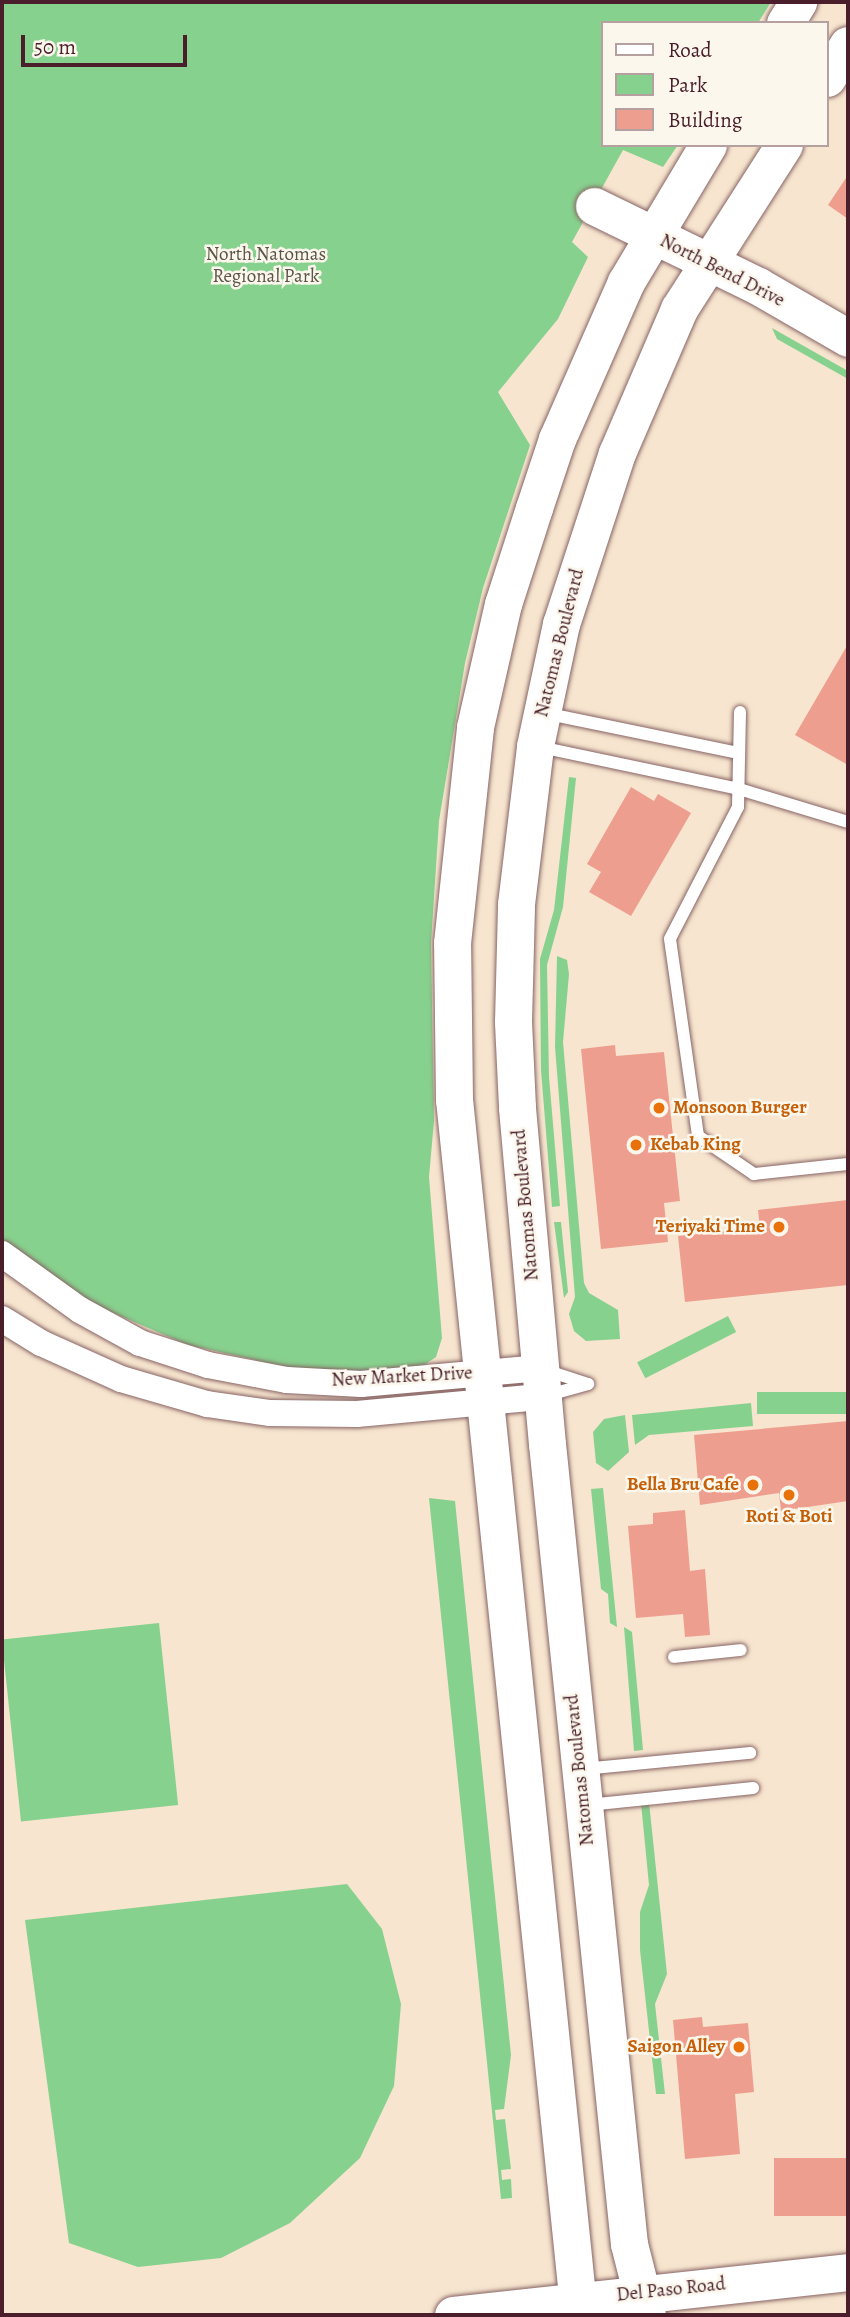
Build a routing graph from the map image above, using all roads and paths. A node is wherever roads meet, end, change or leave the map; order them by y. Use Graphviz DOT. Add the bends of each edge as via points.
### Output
graph roads {
  1 [pos="799,2"];
  2 [pos="786,21"];
  3 [pos="848,45"];
  4 [pos="829,75"];
  5 [pos="707,147"];
  6 [pos="783,147"];
  7 [pos="594,206"];
  8 [pos="653,236"];
  9 [pos="709,262"];
  10 [pos="848,338"];
  11 [pos="740,712"];
  12 [pos="539,729"];
  13 [pos="739,752"];
  14 [pos="739,789"];
  15 [pos="848,822"];
  16 [pos="848,1164"];
  17 [pos="2,1254"];
  18 [pos="2,1319"];
  19 [pos="541,1382"];
  20 [pos="482,1388"];
  21 [pos="741,1650"];
  22 [pos="674,1657"];
  23 [pos="750,1753"];
  24 [pos="580,1769"];
  25 [pos="753,1788"];
  26 [pos="584,1806"];
  27 [pos="848,2272"];
  28 [pos="645,2304"];
  29 [pos="578,2308"];
  30 [pos="453,2315"];
  1 -- 2 [label="main road"];
  3 -- 4 [label="main road"];
  5 -- 8 [label="main road"];
  6 -- 9 [label="main road, Natomas Boulevard"];
  7 -- 8 [label="main road, North Bend Drive"];
  8 -- 9 [label="main road, North Bend Drive"];
  8 -- 20 [label="main road" via="621,293 557,439 503,604 471,753 452,943 452,1014 454,1100"];
  9 -- 10 [label="main road, North Bend Drive"];
  9 -- 12 [label="main road, Natomas Boulevard" via="679,309 617,453 561,624"];
  11 -- 13 [label="lane"];
  12 -- 13 [label="lane"];
  12 -- 14 [label="lane"];
  12 -- 19 [label="main road, Natomas Boulevard" via="516,904 513,1021"];
  13 -- 14 [label="lane"];
  14 -- 15 [label="lane"];
  14 -- 16 [label="lane" via="738,807 670,939 698,1136 754,1174"];
  17 -- 20 [label="street, New Market Drive" via="80,1310 128,1336 208,1365 287,1380"];
  18 -- 20 [label="street, New Market Drive" via="41,1343 121,1379 207,1404 270,1413 357,1415"];
  19 -- 20 [label="street, New Market Drive"];
  19 -- 24 [label="main road, Natomas Boulevard"];
  20 -- 29 [label="main road"];
  21 -- 22 [label="lane"];
  23 -- 24 [label="lane"];
  24 -- 26 [label="main road, Natomas Boulevard"];
  25 -- 26 [label="lane"];
  26 -- 28 [label="main road, Natomas Boulevard" via="629,2244"];
  27 -- 28 [label="main road, Del Paso Road"];
  28 -- 29 [label="main road, Del Paso Road"];
  29 -- 30 [label="main road, Del Paso Road"];
}
